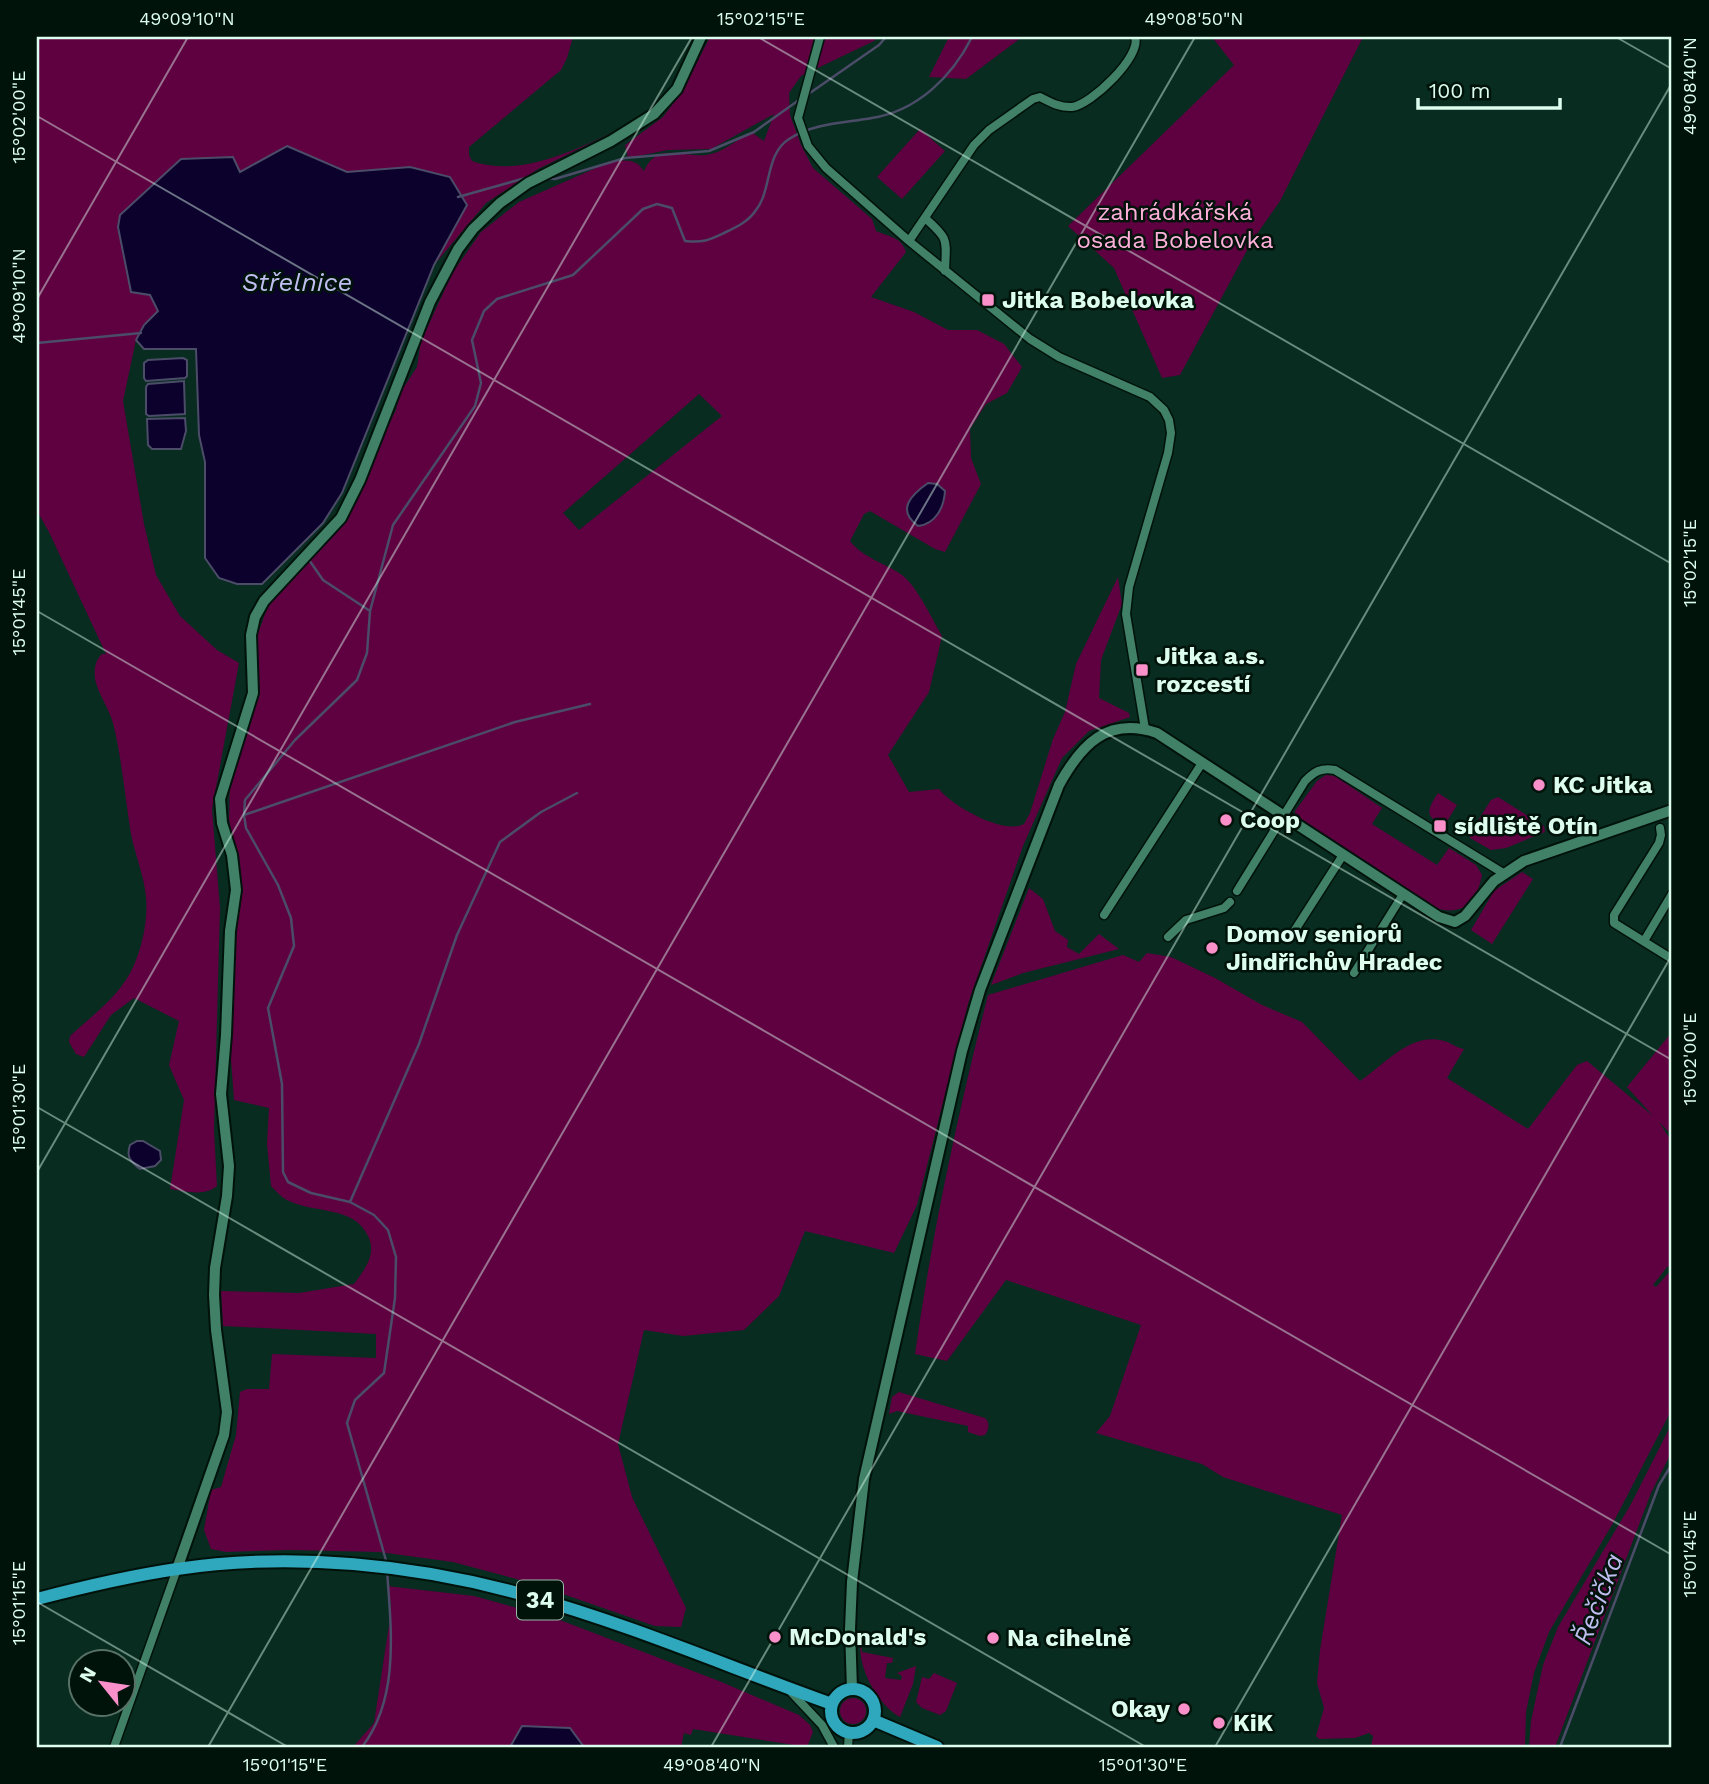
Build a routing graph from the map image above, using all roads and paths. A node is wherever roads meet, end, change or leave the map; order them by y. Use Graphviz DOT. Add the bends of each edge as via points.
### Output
graph roads {
  1 [pos="701,37"];
  2 [pos="820,37"];
  3 [pos="1135,37"];
  4 [pos="925,218"];
  5 [pos="909,241"];
  6 [pos="945,271"];
  7 [pos="1145,729"];
  8 [pos="1202,762"];
  9 [pos="1672,810"];
  10 [pos="1284,816"];
  11 [pos="1660,828"];
  12 [pos="1343,855"];
  13 [pos="1503,873"];
  14 [pos="1237,891"];
  15 [pos="1672,894"];
  16 [pos="1400,899"];
  17 [pos="1230,902"];
  18 [pos="1104,915"];
  19 [pos="1295,930"];
  20 [pos="1168,937"];
  21 [pos="1644,941"];
  22 [pos="1672,959"];
  23 [pos="1354,973"];
  24 [pos="177,1569"];
  25 [pos="37,1599"];
  26 [pos="786,1688"];
  27 [pos="852,1689"];
  28 [pos="832,1704"];
  29 [pos="873,1720"];
  30 [pos="849,1732"];
  31 [pos="114,1747"];
  32 [pos="834,1747"];
  33 [pos="848,1747"];
  34 [pos="937,1747"];
  1 -- 24 [label="street" via="677,89 654,114 528,183 500,203 457,249 430,302 341,518 264,601 255,617 251,635 253,693 220,799 236,890 221,1094 229,1167 214,1295 227,1412 224,1435"];
  2 -- 5 [label="street" via="798,118 808,146 826,168"];
  3 -- 4 [label="street" via="1136,50 1130,59 1082,105 1057,105 1040,97 989,130"];
  4 -- 5 [label="street"];
  4 -- 6 [label="street" via="947,241"];
  5 -- 6 [label="street"];
  6 -- 7 [label="street" via="1045,349 1150,397 1169,419 1168,453 1136,559 1126,614"];
  7 -- 8 [label="street"];
  7 -- 27 [label="street" via="1128,728 1098,737 1073,760 1059,785 980,990 864,1479 852,1582"];
  8 -- 10 [label="street"];
  8 -- 18 [label="street"];
  9 -- 13 [label="street" via="1524,861"];
  10 -- 12 [label="street"];
  10 -- 13 [label="street" via="1313,773 1335,770"];
  10 -- 14 [label="street"];
  11 -- 21 [label="street" via="1659,843 1614,915 1614,923"];
  12 -- 13 [label="street" via="1439,918 1455,922"];
  12 -- 19 [label="street"];
  15 -- 21 [label="street"];
  16 -- 23 [label="street"];
  17 -- 20 [label="street" via="1186,920"];
  21 -- 22 [label="street"];
  24 -- 25 [label="main road, 34"];
  24 -- 26 [label="main road, 34" via="281,1562 362,1566 494,1587 573,1609"];
  24 -- 31 [label="street"];
  26 -- 28 [label="main road, 34"];
  26 -- 32 [label="street" via="822,1725"];
  27 -- 28 [label="main road" via="842,1692"];
  27 -- 29 [label="main road" via="864,1692 873,1702"];
  28 -- 30 [label="main road" via="834,1722"];
  29 -- 30 [label="main road" via="863,1730"];
  29 -- 34 [label="main road"];
  30 -- 33 [label="street"];
}
